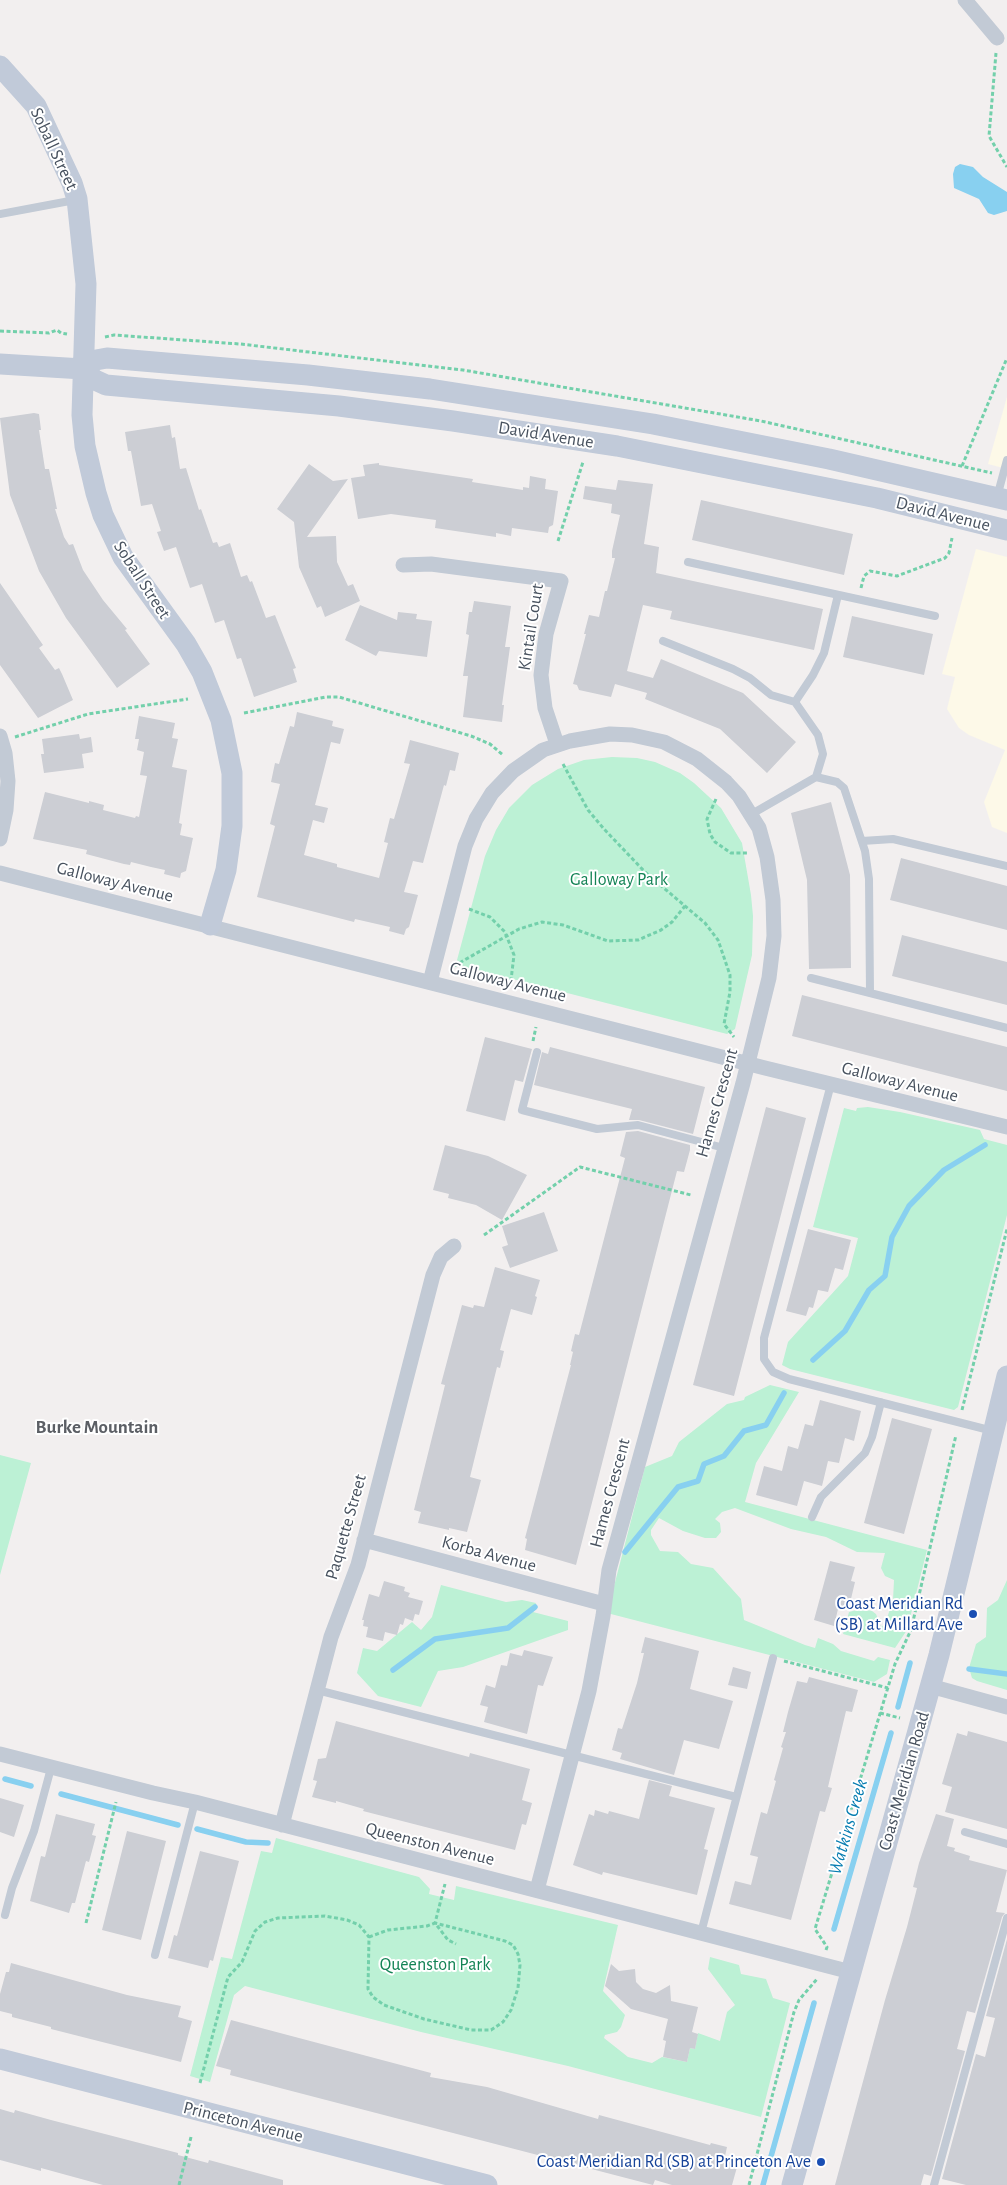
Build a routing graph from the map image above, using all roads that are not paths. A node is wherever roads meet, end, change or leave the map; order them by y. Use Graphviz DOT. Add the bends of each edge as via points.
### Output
graph roads {
  1 [pos="965,0"];
  2 [pos="997,38"];
  3 [pos="0,66"];
  4 [pos="77,200"];
  5 [pos="0,214"];
  6 [pos="0,364"];
  7 [pos="83,369"];
  8 [pos="1007,460"];
  9 [pos="1002,499"];
  10 [pos="1007,530"];
  11 [pos="688,562"];
  12 [pos="403,565"];
  13 [pos="838,595"];
  14 [pos="935,616"];
  15 [pos="663,641"];
  16 [pos="795,702"];
  17 [pos="1,738"];
  18 [pos="557,744"];
  19 [pos="816,777"];
  20 [pos="750,815"];
  21 [pos="0,839"];
  22 [pos="862,841"];
  23 [pos="1007,866"];
  24 [pos="0,873"];
  25 [pos="210,925"];
  26 [pos="811,978"];
  27 [pos="430,982"];
  28 [pos="870,993"];
  29 [pos="1007,1028"];
  30 [pos="537,1052"];
  31 [pos="748,1063"];
  32 [pos="831,1084"];
  33 [pos="1007,1127"];
  34 [pos="724,1148"];
  35 [pos="454,1246"];
  36 [pos="1007,1376"];
  37 [pos="881,1402"];
  38 [pos="995,1431"];
  39 [pos="812,1517"];
  40 [pos="364,1540"];
  41 [pos="604,1604"];
  42 [pos="773,1658"];
  43 [pos="930,1686"];
  44 [pos="317,1690"];
  45 [pos="1007,1707"];
  46 [pos="0,1754"];
  47 [pos="572,1756"];
  48 [pos="51,1768"];
  49 [pos="736,1797"];
  50 [pos="195,1802"];
  51 [pos="282,1825"];
  52 [pos="965,1832"];
  53 [pos="1007,1844"];
  54 [pos="537,1890"];
  55 [pos="5,1915"];
  56 [pos="1007,1918"];
  57 [pos="701,1933"];
  58 [pos="155,1955"];
  59 [pos="851,1972"];
  60 [pos="0,2059"];
  61 [pos="487,2185"];
  62 [pos="792,2185"];
  63 [pos="934,2185"];
  1 -- 2 [label="street"];
  3 -- 4 [label="main road, Soball Street" via="36,106"];
  4 -- 5 [label="lane"];
  4 -- 7 [label="main road, Soball Street" via="86,284"];
  6 -- 7 [label="main road, David Avenue"];
  7 -- 9 [label="main road, David Avenue" via="96,360 107,358 430,389 653,424 829,459"];
  7 -- 10 [label="main road, David Avenue" via="106,385 348,408 617,446 877,498"];
  7 -- 25 [label="main road, Soball Street" via="85,446 103,515 123,557 186,644 202,672 227,747 232,773 232,826 226,870"];
  8 -- 9 [label="lane"];
  11 -- 13 [label="lane"];
  12 -- 18 [label="street, Kintail Court" via="432,564 562,581 546,634 541,675 545,708"];
  13 -- 14 [label="lane"];
  13 -- 16 [label="lane" via="824,653"];
  15 -- 16 [label="lane" via="733,669 750,678 771,696"];
  16 -- 19 [label="lane" via="822,745 821,765"];
  17 -- 21 [label="street" via="8,768 8,788"];
  18 -- 20 [label="street, Hames Crescent" via="610,734 664,742 710,768 739,796"];
  18 -- 27 [label="street, Hames Crescent" via="537,753 513,771 492,794 476,819 465,846"];
  19 -- 20 [label="lane"];
  19 -- 22 [label="lane" via="838,782 844,788"];
  20 -- 31 [label="street, Hames Crescent" via="759,828 767,857 774,918 769,978"];
  22 -- 23 [label="lane" via="893,839"];
  22 -- 28 [label="lane" via="869,879"];
  24 -- 25 [label="street, Galloway Avenue"];
  25 -- 27 [label="street, Galloway Avenue"];
  26 -- 28 [label="lane"];
  27 -- 31 [label="street, Galloway Avenue"];
  28 -- 29 [label="lane"];
  30 -- 34 [label="lane" via="522,1110 597,1129 638,1126"];
  31 -- 32 [label="street, Galloway Avenue"];
  31 -- 34 [label="street, Hames Crescent"];
  32 -- 33 [label="street, Galloway Avenue"];
  32 -- 37 [label="lane" via="763,1351 768,1366 779,1376"];
  34 -- 41 [label="street, Hames Crescent" via="609,1570"];
  35 -- 40 [label="street, Paquette Street" via="441,1257 433,1275"];
  36 -- 38 [label="main road, Coast Meridian Road"];
  37 -- 38 [label="lane"];
  37 -- 39 [label="lane" via="865,1453 822,1497"];
  38 -- 43 [label="main road, Coast Meridian Road"];
  40 -- 41 [label="street, Korba Avenue"];
  40 -- 44 [label="street, Paquette Street"];
  41 -- 47 [label="street, Hames Crescent" via="589,1691"];
  42 -- 49 [label="lane"];
  43 -- 45 [label="street"];
  43 -- 59 [label="main road, Coast Meridian Road"];
  44 -- 47 [label="lane"];
  44 -- 51 [label="street, Paquette Street"];
  46 -- 48 [label="street, Queenston Avenue"];
  47 -- 49 [label="lane"];
  47 -- 54 [label="street, Hames Crescent"];
  48 -- 50 [label="street, Queenston Avenue"];
  48 -- 55 [label="lane" via="34,1831"];
  49 -- 57 [label="lane"];
  50 -- 51 [label="street, Queenston Avenue"];
  50 -- 58 [label="lane"];
  51 -- 54 [label="street, Queenston Avenue"];
  52 -- 53 [label="lane"];
  54 -- 57 [label="street, Queenston Avenue"];
  56 -- 63 [label="lane"];
  57 -- 59 [label="street, Queenston Avenue"];
  59 -- 62 [label="main road, Coast Meridian Road"];
  60 -- 61 [label="main road, Princeton Avenue"];
}
